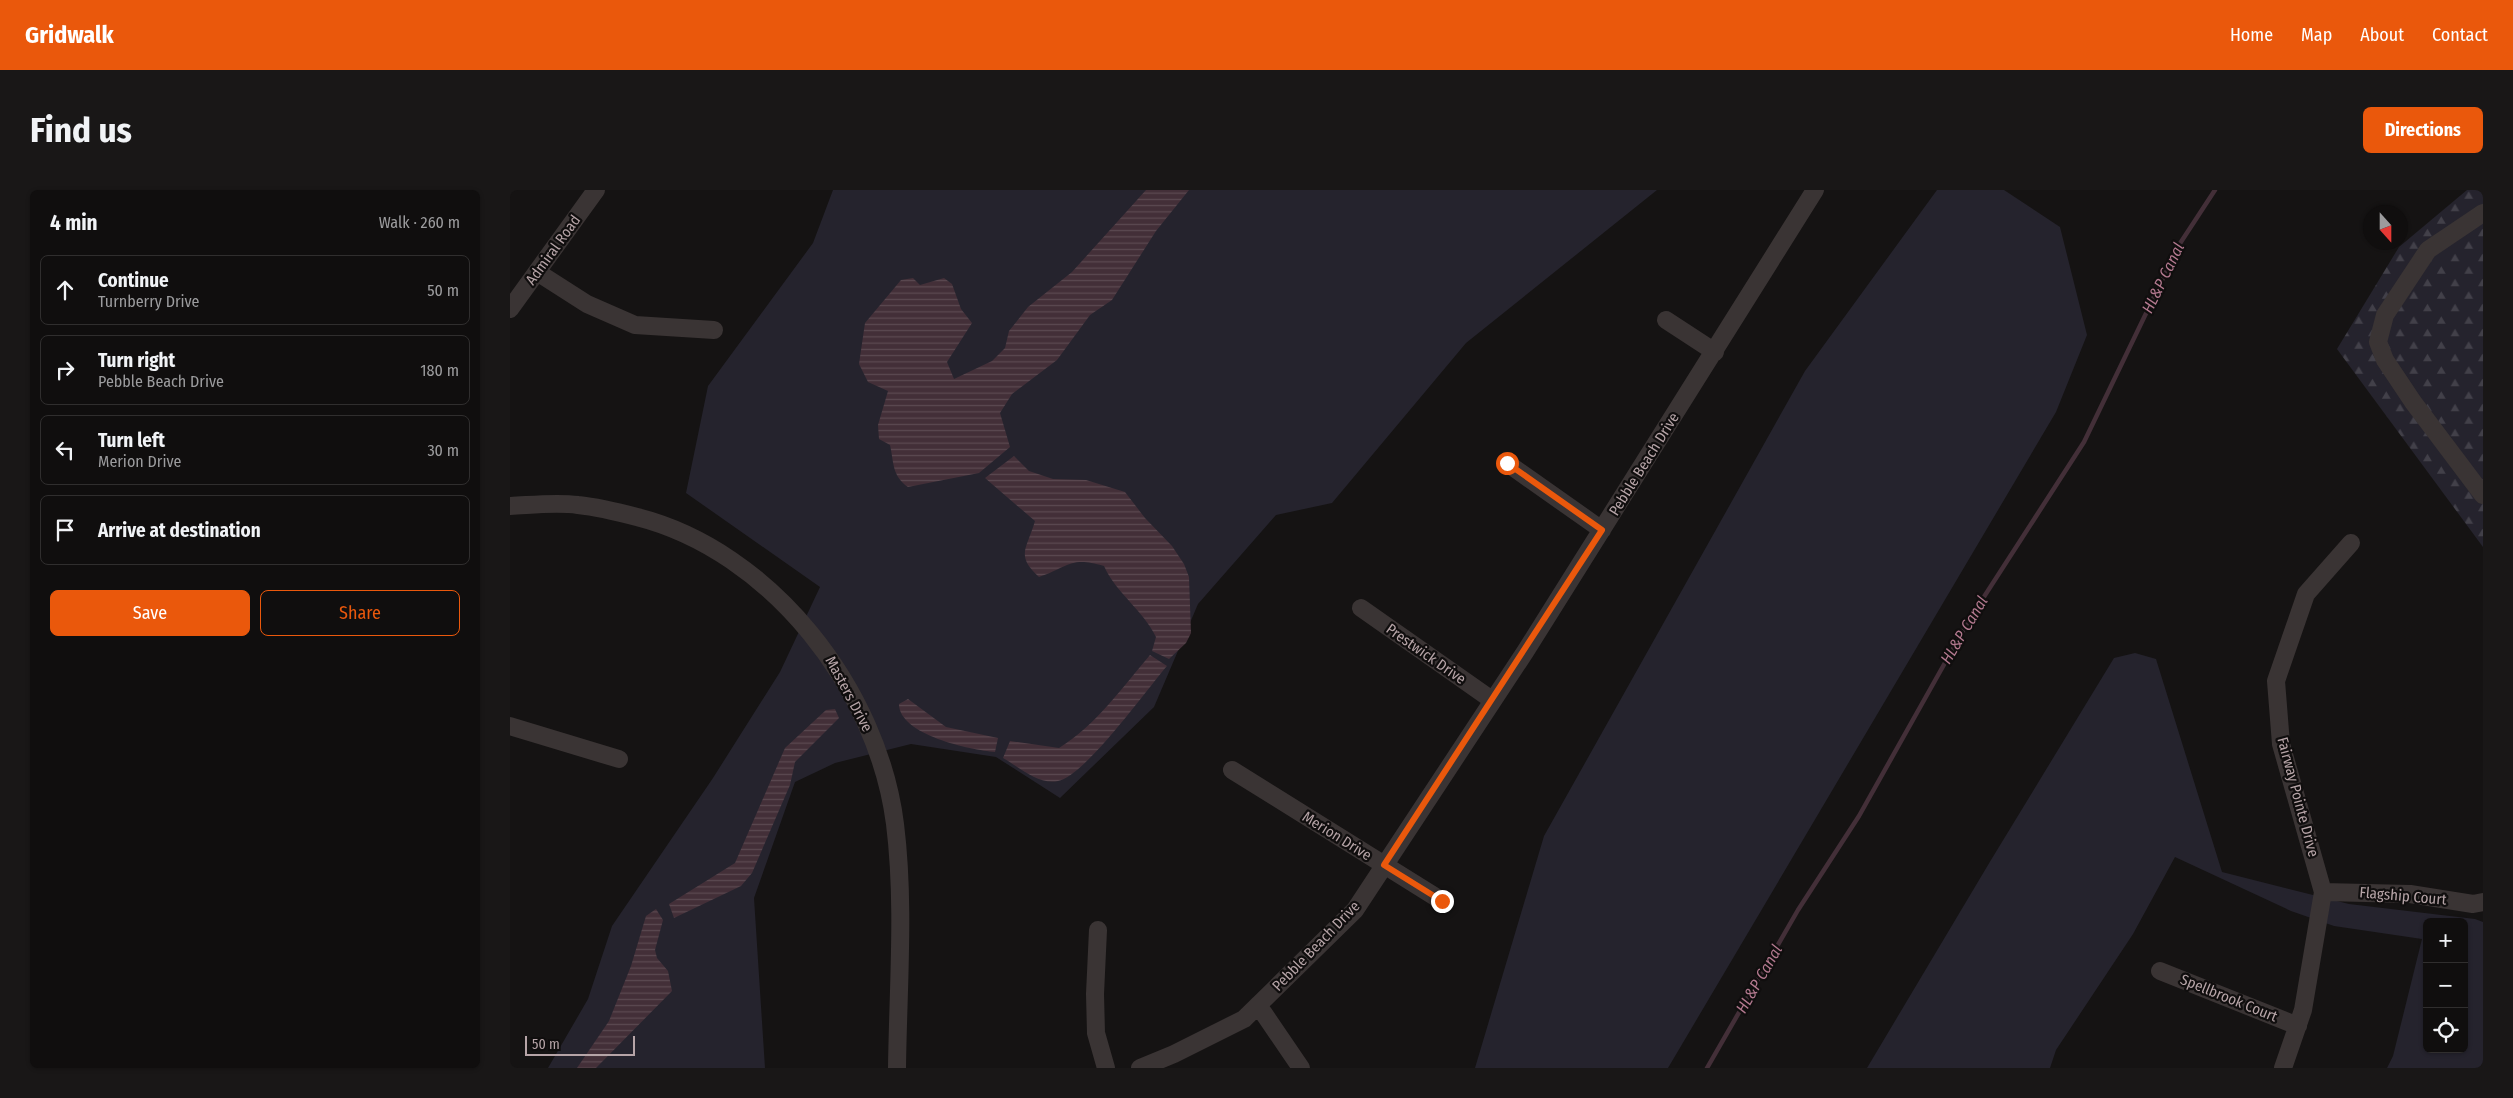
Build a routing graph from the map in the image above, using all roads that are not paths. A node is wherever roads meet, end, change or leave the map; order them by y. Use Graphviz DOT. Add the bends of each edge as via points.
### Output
graph roads {
  1 [pos="1815,190"];
  2 [pos="589,192"];
  3 [pos="2483,213"];
  4 [pos="537,272"];
  5 [pos="510,308"];
  6 [pos="1666,320"];
  7 [pos="714,330"];
  8 [pos="1715,352"];
  9 [pos="1507,463"];
  10 [pos="2483,495"];
  11 [pos="510,506"];
  12 [pos="1602,530"];
  13 [pos="2351,543"];
  14 [pos="1360,608"];
  15 [pos="1492,700"];
  16 [pos="510,726"];
  17 [pos="619,759"];
  18 [pos="1232,770"];
  19 [pos="1384,865"];
  20 [pos="2323,892"];
  21 [pos="1442,901"];
  22 [pos="2483,902"];
  23 [pos="1098,930"];
  24 [pos="2160,971"];
  25 [pos="1258,1005"];
  26 [pos="2298,1026"];
  27 [pos="896,1068"];
  28 [pos="1106,1068"];
  29 [pos="1140,1068"];
  30 [pos="1301,1068"];
  31 [pos="2283,1068"];
  1 -- 8 [label="street, Pebble Beach Drive"];
  2 -- 4 [label="street, Admiral Road"];
  3 -- 10 [label="street" via="2428,250 2385,315 2378,342 2385,360 2413,402"];
  4 -- 5 [label="street, Admiral Road"];
  4 -- 7 [label="street" via="587,304 635,325"];
  6 -- 8 [label="street"];
  8 -- 12 [label="street, Pebble Beach Drive"];
  9 -- 12 [label="street"];
  11 -- 27 [label="street, Masters Drive" via="577,504 638,517 693,537 742,568 784,604 818,640 840,672 869,728 886,774 895,823 900,884"];
  12 -- 15 [label="street, Pebble Beach Drive"];
  13 -- 20 [label="street, Fairway Pointe Drive" via="2306,594 2276,681 2281,744"];
  14 -- 15 [label="street, Prestwick Drive"];
  15 -- 19 [label="street, Pebble Beach Drive"];
  16 -- 17 [label="street"];
  18 -- 19 [label="street, Merion Drive"];
  19 -- 21 [label="street, Merion Drive"];
  19 -- 25 [label="street, Pebble Beach Drive" via="1355,910"];
  20 -- 22 [label="street, Flagship Court" via="2410,894 2473,904"];
  20 -- 26 [label="street, Fairway Pointe Drive"];
  23 -- 28 [label="street" via="1096,1034"];
  24 -- 26 [label="street, Spellbrook Court"];
  25 -- 29 [label="street, Pebble Beach Drive" via="1244,1019"];
  25 -- 30 [label="street"];
  26 -- 31 [label="street, Fairway Pointe Drive"];
}
